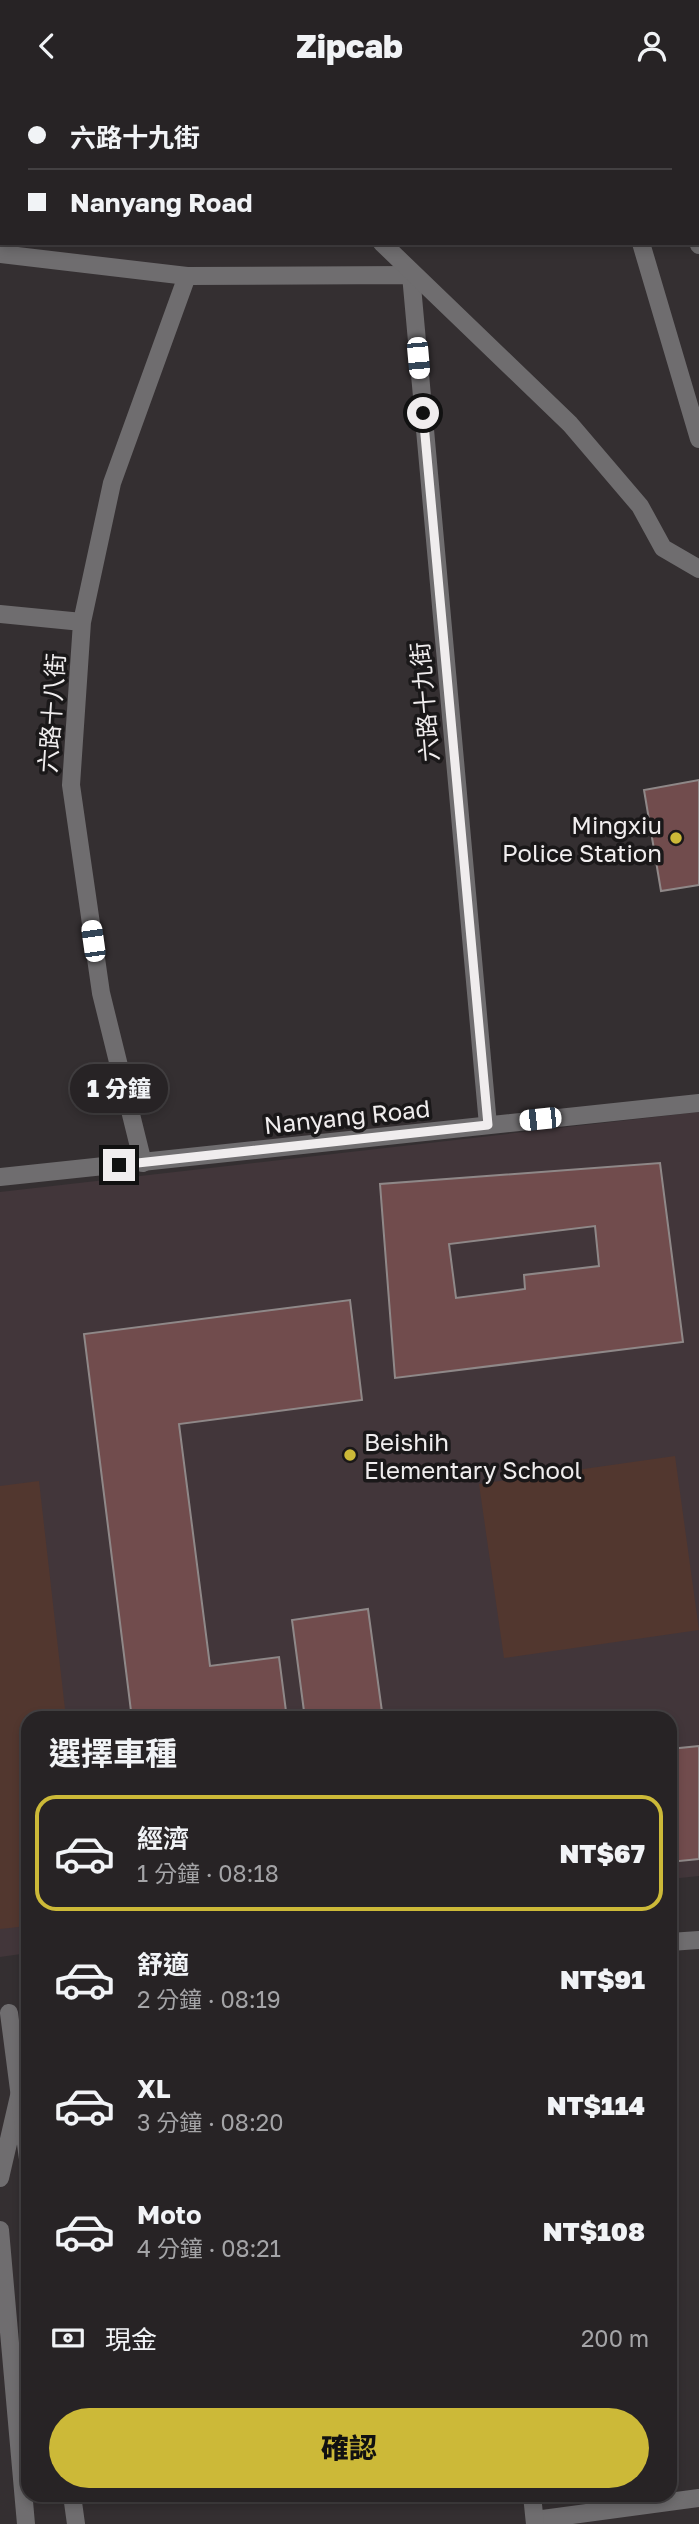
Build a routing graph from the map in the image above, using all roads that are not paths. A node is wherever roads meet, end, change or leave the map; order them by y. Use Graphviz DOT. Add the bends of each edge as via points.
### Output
graph roads {
  1 [pos="384,245"];
  2 [pos="643,245"];
  3 [pos="0,254"];
  4 [pos="411,275"];
  5 [pos="187,276"];
  6 [pos="699,439"];
  7 [pos="699,569"];
  8 [pos="0,614"];
  9 [pos="82,622"];
  10 [pos="699,1103"];
  11 [pos="488,1125"];
  12 [pos="143,1163"];
  13 [pos="0,1177"];
  14 [pos="699,1940"];
  15 [pos="677,1942"];
  16 [pos="5,2014"];
  17 [pos="20,2095"];
  18 [pos="21,2103"];
  19 [pos="0,2178"];
  20 [pos="0,2230"];
  21 [pos="21,2467"];
  22 [pos="699,2498"];
  23 [pos="677,2501"];
  24 [pos="24,2502"];
  25 [pos="73,2502"];
  26 [pos="533,2502"];
  27 [pos="672,2502"];
  28 [pos="535,2522"];
  29 [pos="26,2524"];
  30 [pos="76,2524"];
  1 -- 4 [label="street"];
  2 -- 6 [label="street"];
  3 -- 5 [label="street"];
  4 -- 5 [label="street"];
  4 -- 7 [label="street" via="570,425 640,506 663,548"];
  4 -- 11 [label="street, 六路十九街"];
  5 -- 9 [label="street, 六路十八街" via="112,483"];
  8 -- 9 [label="street"];
  9 -- 12 [label="street, 六路十八街" via="71,786 101,993"];
  10 -- 11 [label="street, Nanyang Road"];
  11 -- 12 [label="street, Nanyang Road"];
  12 -- 13 [label="street, Nanyang Road"];
  14 -- 15 [label="street"];
  16 -- 17 [label="street"];
  17 -- 18 [label="street"];
  17 -- 19 [label="street"];
  20 -- 21 [label="street"];
  22 -- 23 [label="street"];
  24 -- 29 [label="street"];
  25 -- 30 [label="street"];
  26 -- 28 [label="street"];
  27 -- 28 [label="street"];
}
